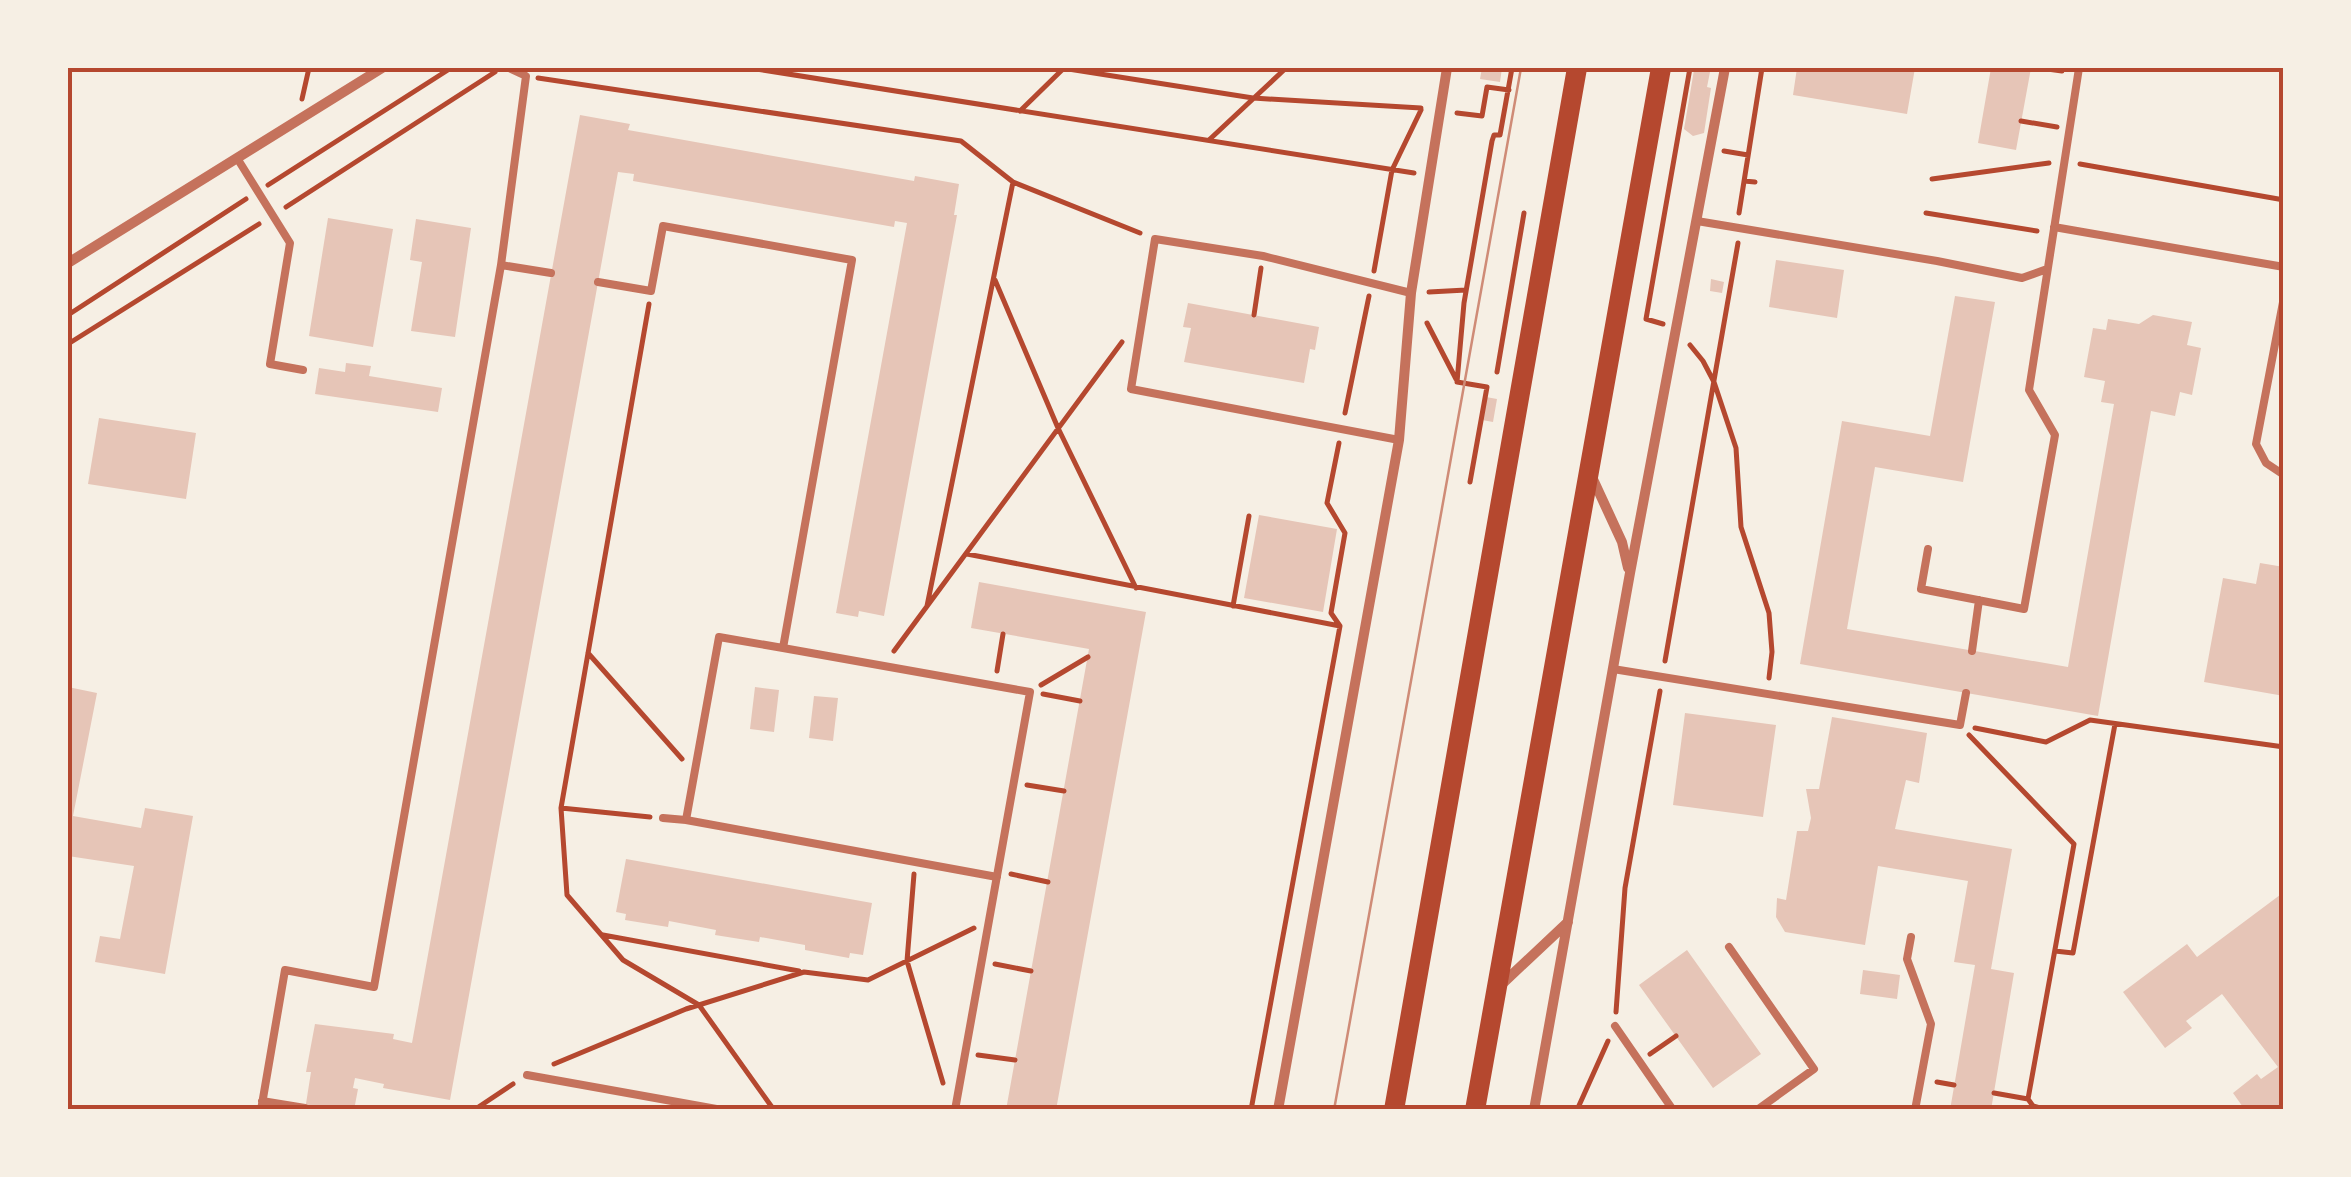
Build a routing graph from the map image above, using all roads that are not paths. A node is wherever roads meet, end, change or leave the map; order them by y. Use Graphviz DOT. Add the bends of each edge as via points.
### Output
graph roads {
  1 [pos="382,68"];
  2 [pos="509,68"];
  3 [pos="1448,68"];
  4 [pos="1577,68"];
  5 [pos="1662,68"];
  6 [pos="1725,68"];
  7 [pos="2078,70"];
  8 [pos="237,158"];
  9 [pos="1697,221"];
  10 [pos="2053,230"];
  11 [pos="68,263"];
  12 [pos="501,264"];
  13 [pos="2284,267"];
  14 [pos="2047,269"];
  15 [pos="551,274"];
  16 [pos="598,282"];
  17 [pos="1411,293"];
  18 [pos="2284,298"];
  19 [pos="303,370"];
  20 [pos="1399,440"];
  21 [pos="1589,470"];
  22 [pos="2284,475"];
  23 [pos="1928,549"];
  24 [pos="1630,573"];
  25 [pos="1979,600"];
  26 [pos="783,648"];
  27 [pos="1972,651"];
  28 [pos="1613,669"];
  29 [pos="1966,693"];
  30 [pos="662,818"];
  31 [pos="686,820"];
  32 [pos="997,874"];
  33 [pos="1568,922"];
  34 [pos="1911,937"];
  35 [pos="1729,946"];
  36 [pos="1497,988"];
  37 [pos="1615,1026"];
  38 [pos="527,1076"];
  39 [pos="262,1105"];
  40 [pos="305,1108"];
  41 [pos="722,1110"];
  42 [pos="955,1110"];
  43 [pos="1278,1110"];
  44 [pos="1394,1110"];
  45 [pos="1475,1110"];
  46 [pos="1534,1110"];
  47 [pos="1672,1110"];
  48 [pos="1757,1110"];
  49 [pos="1915,1110"];
  1 -- 8 [label="street"];
  2 -- 12 [label="lane" via="526,76"];
  3 -- 17 [label="street"];
  4 -- 44 [label="main road"];
  5 -- 21 [label="main road"];
  6 -- 9 [label="street"];
  7 -- 10 [label="lane"];
  8 -- 11 [label="street"];
  8 -- 19 [label="lane" via="290,243 270,364"];
  9 -- 14 [label="lane" via="2022,278"];
  9 -- 24 [label="street"];
  10 -- 13 [label="lane"];
  10 -- 14 [label="lane"];
  12 -- 15 [label="lane"];
  12 -- 39 [label="lane" via="374,986 286,970"];
  14 -- 25 [label="lane" via="2029,390 2055,435 2024,609"];
  16 -- 26 [label="lane" via="651,291 663,226 852,260"];
  17 -- 20 [label="street"];
  17 -- 20 [label="lane" via="1263,256 1155,238 1131,390"];
  18 -- 22 [label="lane" via="2256,444 2266,464"];
  20 -- 43 [label="street"];
  21 -- 24 [label="street"];
  21 -- 36 [label="main road"];
  23 -- 25 [label="lane" via="1922,590"];
  24 -- 28 [label="street"];
  25 -- 27 [label="lane"];
  26 -- 31 [label="lane" via="719,637"];
  26 -- 32 [label="lane" via="1030,692"];
  28 -- 29 [label="lane" via="1960,726"];
  28 -- 33 [label="street"];
  30 -- 31 [label="lane"];
  31 -- 32 [label="lane"];
  32 -- 42 [label="lane"];
  33 -- 36 [label="street"];
  33 -- 46 [label="street"];
  34 -- 49 [label="lane" via="1907,958 1931,1024"];
  35 -- 48 [label="lane" via="1814,1069"];
  36 -- 45 [label="main road"];
  37 -- 47 [label="lane"];
  38 -- 41 [label="lane"];
  39 -- 40 [label="lane"];
}
